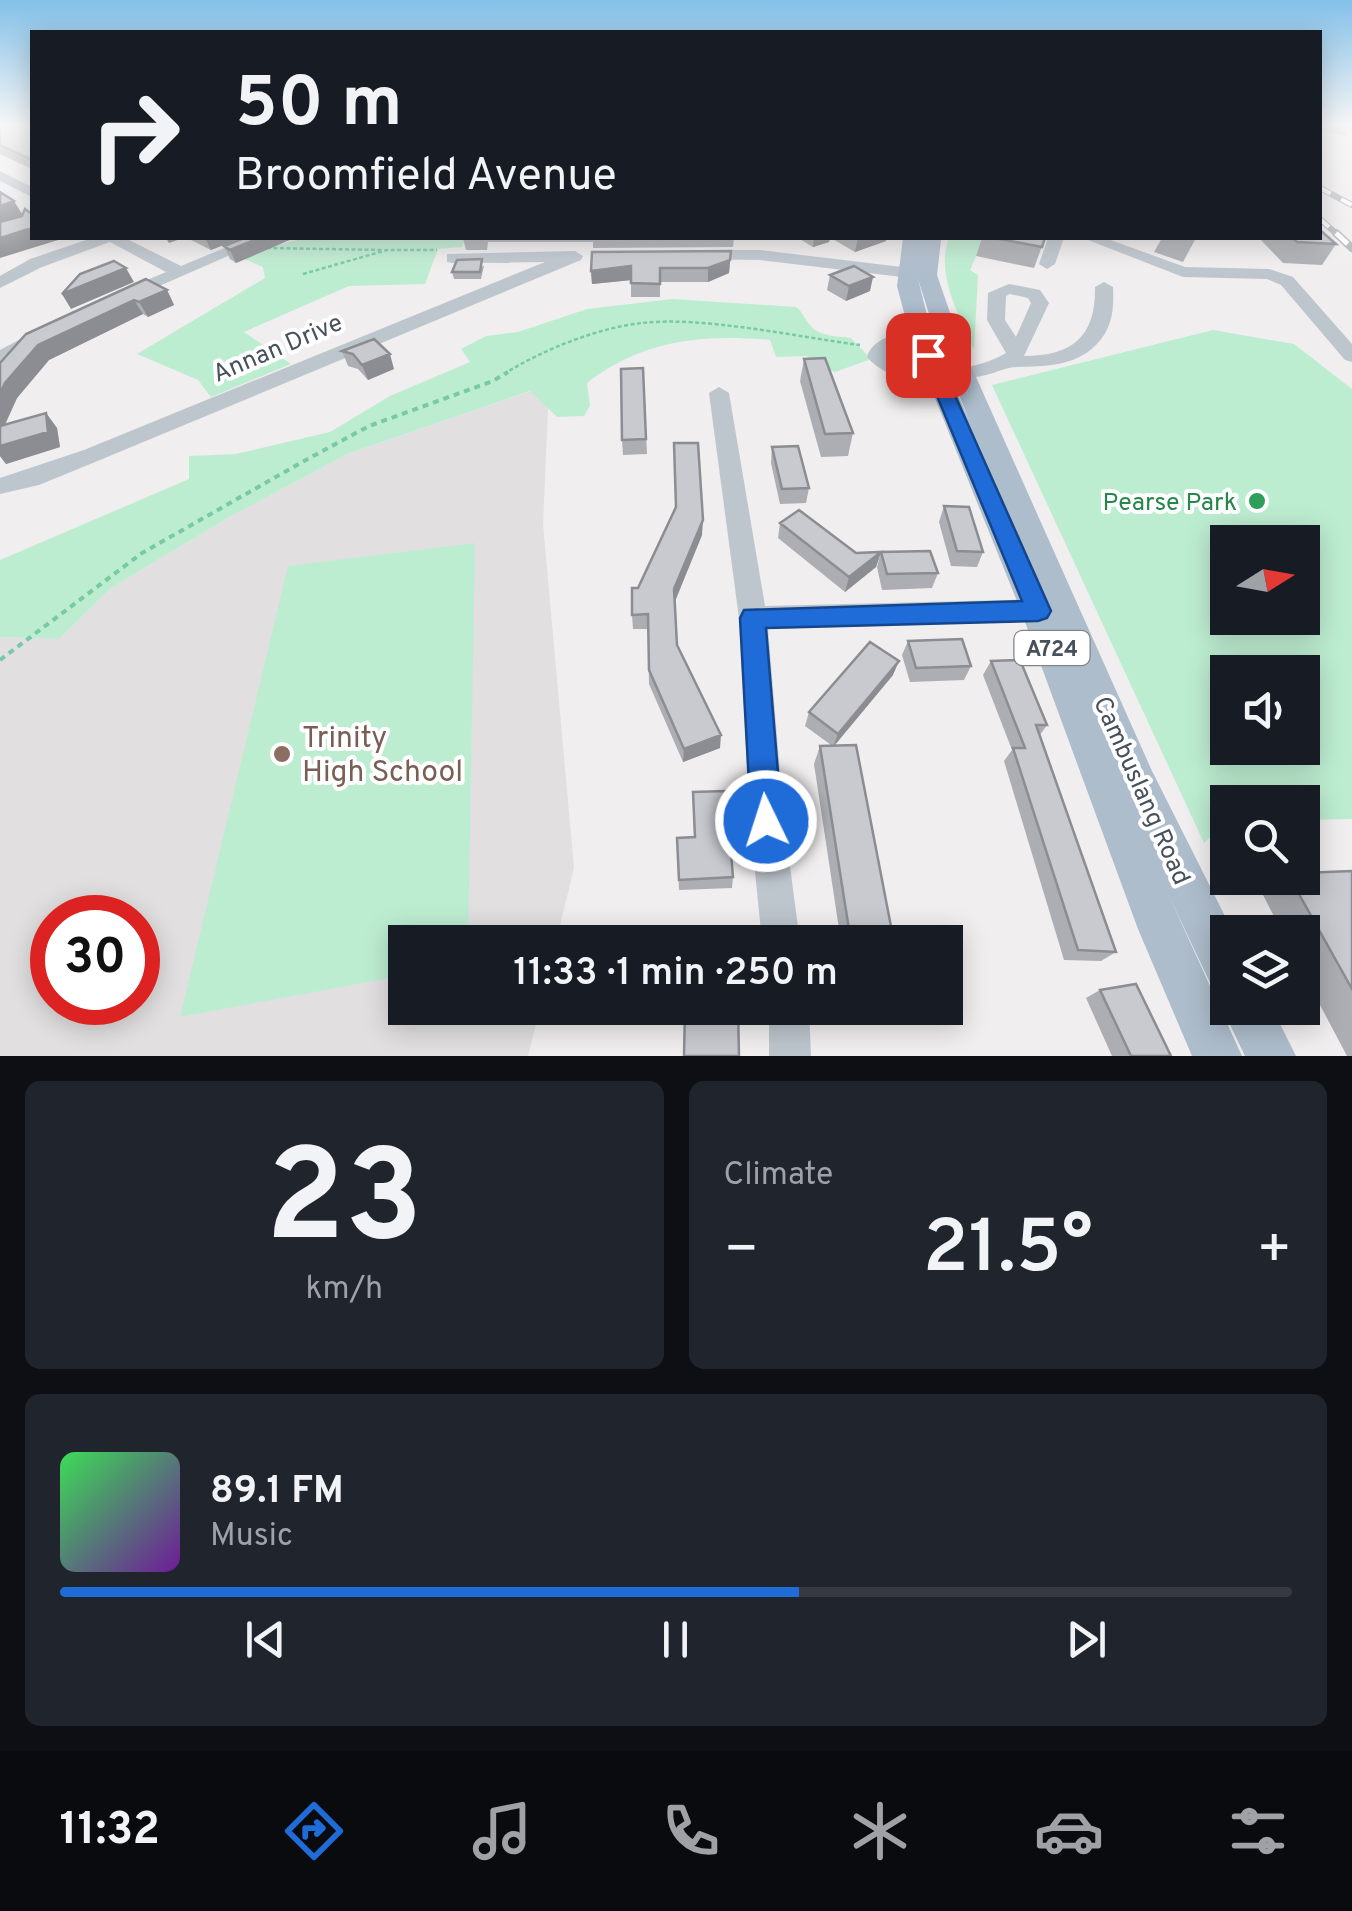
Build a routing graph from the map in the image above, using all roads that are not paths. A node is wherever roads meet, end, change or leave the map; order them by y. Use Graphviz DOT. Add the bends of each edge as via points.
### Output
graph roads {
  1 [pos="6,175"];
  2 [pos="30,192"];
  3 [pos="100,240"];
  4 [pos="118,240"];
  5 [pos="912,240"];
  6 [pos="931,240"];
  7 [pos="1055,240"];
  8 [pos="1096,240"];
  9 [pos="246,245"];
  10 [pos="761,246"];
  11 [pos="686,256"];
  12 [pos="454,258"];
  13 [pos="1047,264"];
  14 [pos="180,272"];
  15 [pos="917,274"];
  16 [pos="0,283"];
  17 [pos="1104,287"];
  18 [pos="110,303"];
  19 [pos="57,326"];
  20 [pos="922,339"];
  21 [pos="1352,356"];
  22 [pos="0,358"];
  23 [pos="950,373"];
  24 [pos="719,393"];
  25 [pos="0,486"];
  26 [pos="1051,610"];
  27 [pos="753,618"];
  28 [pos="779,925"];
  29 [pos="1210,934"];
  30 [pos="789,1025"];
  31 [pos="1255,1025"];
  32 [pos="790,1056"];
  33 [pos="1217,1056"];
  34 [pos="1271,1056"];
  1 -- 2 [label="street"];
  3 -- 16 [label="street"];
  4 -- 14 [label="street"];
  5 -- 15 [label="main road, A724"];
  6 -- 15 [label="main road, A724"];
  7 -- 13 [label="street"];
  8 -- 21 [label="street" via="1183,272 1287,280"];
  9 -- 14 [label="street"];
  10 -- 11 [label="street"];
  10 -- 15 [label="street"];
  12 -- 25 [label="street, Annan Drive" via="584,256"];
  14 -- 18 [label="street"];
  15 -- 20 [label="main road, A724" via="910,300"];
  15 -- 23 [label="main road, A724" via="938,314"];
  17 -- 23 [label="street" via="1096,334 1075,351 1037,364 1012,356"];
  19 -- 22 [label="street"];
  20 -- 23 [label="main road, A724"];
  20 -- 23 [label="street" via="879,348 877,357 898,372"];
  23 -- 26 [label="main road, A724"];
  24 -- 27 [label="street"];
  26 -- 27 [label="street"];
  26 -- 29 [label="main road, Cambuslang Road / A724"];
  26 -- 33 [label="main road, A724" via="1160,929"];
  27 -- 28 [label="street"];
  30 -- 32 [label="street"];
  31 -- 34 [label="main road"];
}
